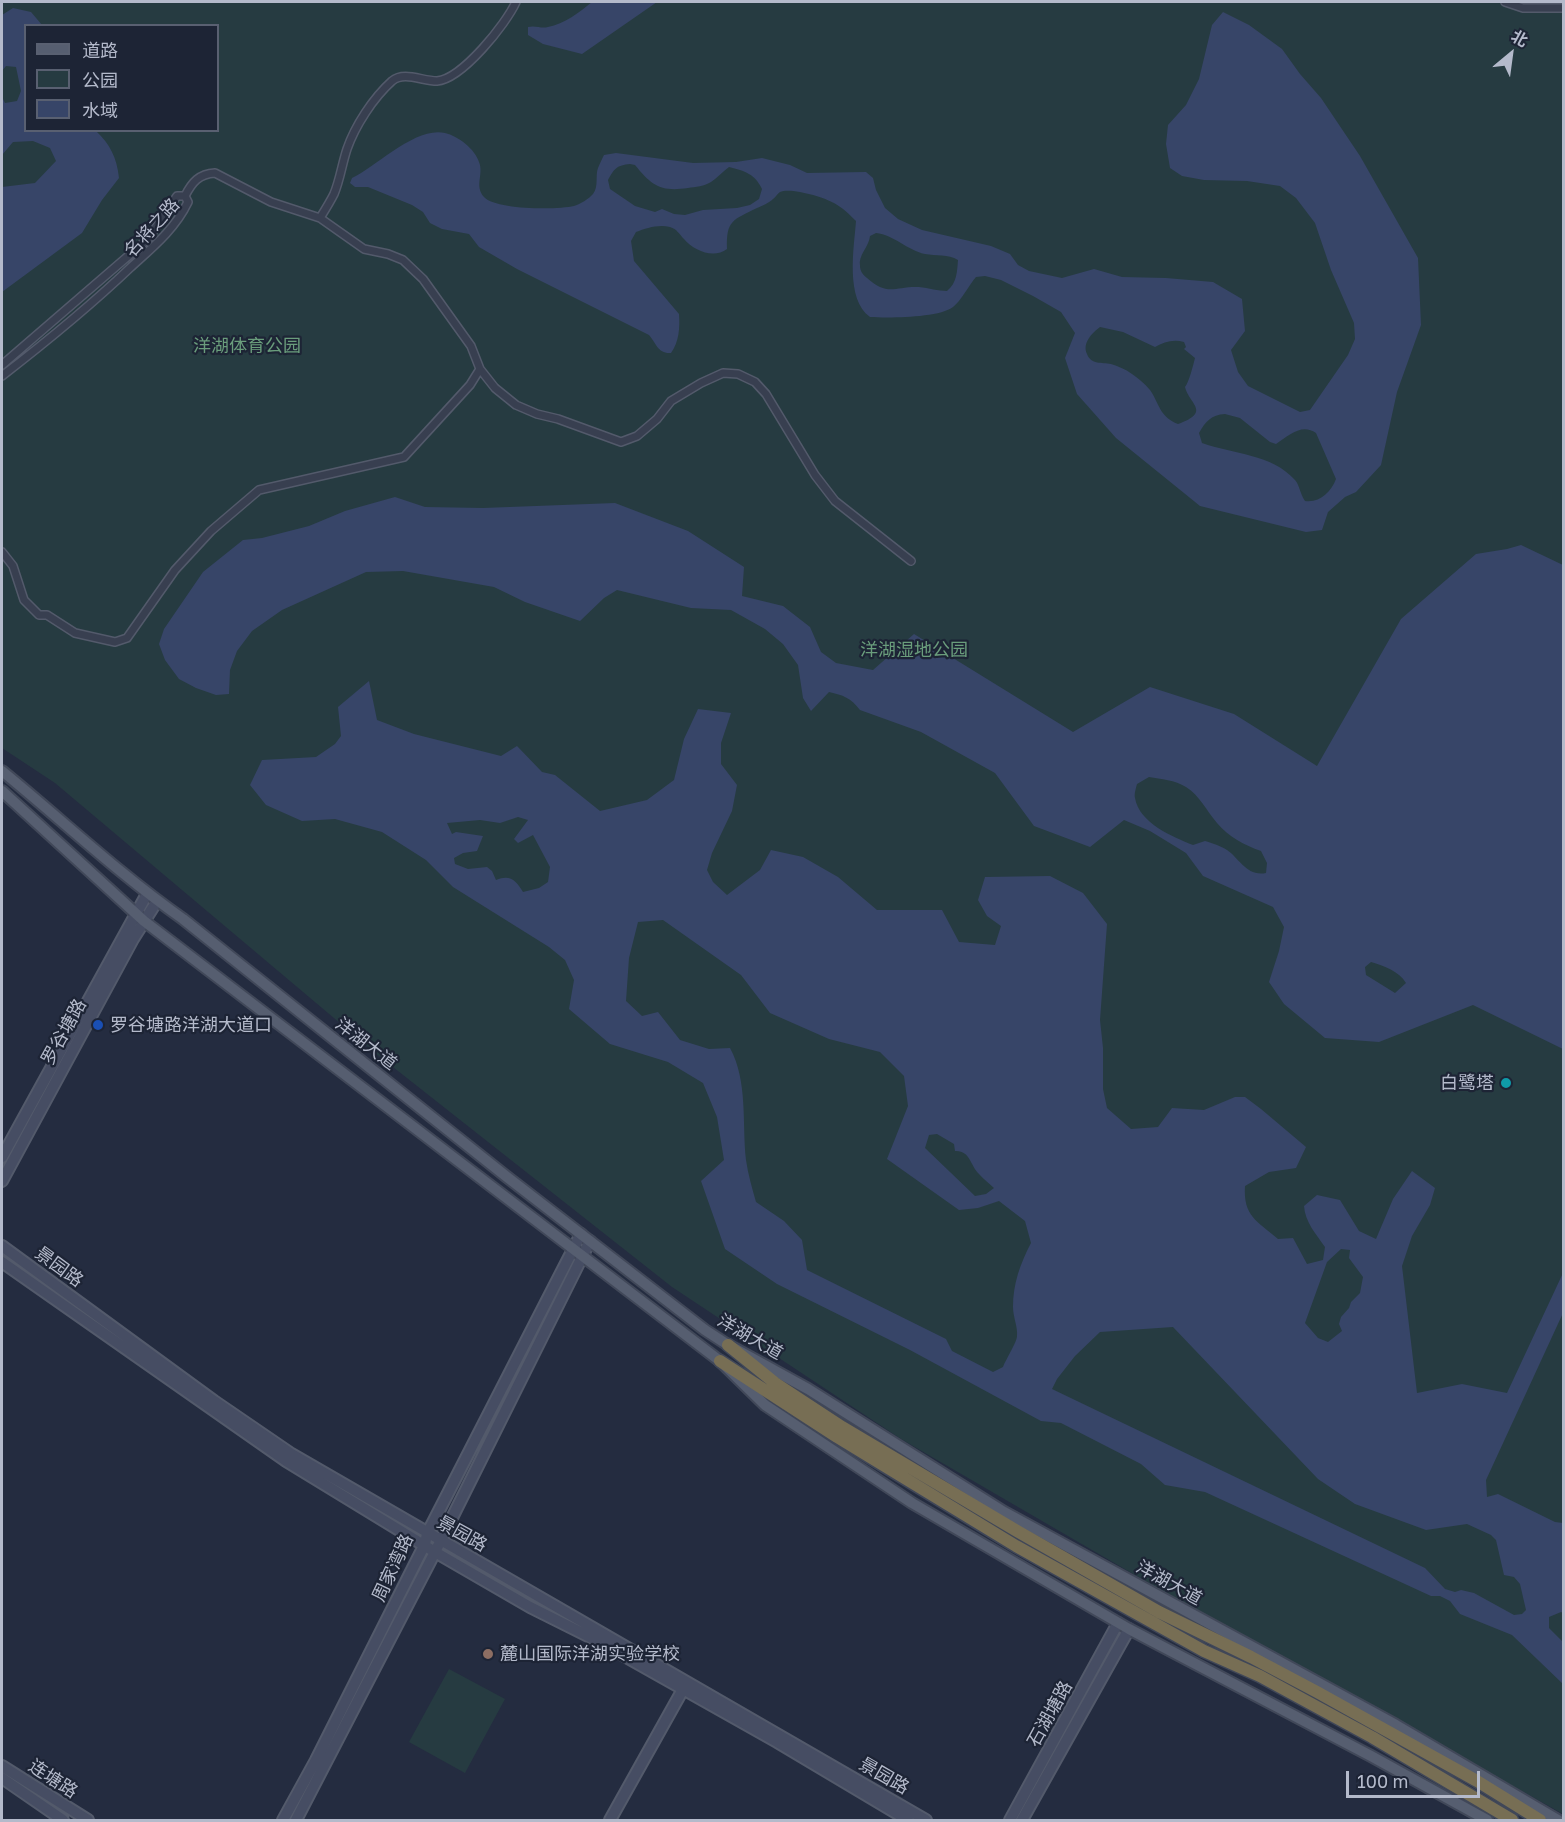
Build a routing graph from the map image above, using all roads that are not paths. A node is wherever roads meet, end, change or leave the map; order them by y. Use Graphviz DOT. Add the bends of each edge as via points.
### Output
graph roads {
  1 [pos="516,2"];
  2 [pos="1505,2"];
  3 [pos="1563,8"];
  4 [pos="186,196"];
  5 [pos="320,218"];
  6 [pos="2,365"];
  7 [pos="480,369"];
  8 [pos="2,376"];
  9 [pos="2,552"];
  10 [pos="910,561"];
  11 [pos="2,771"];
  12 [pos="2,791"];
  13 [pos="152,898"];
  14 [pos="140,918"];
  15 [pos="2,1157"];
  16 [pos="2,1181"];
  17 [pos="586,1237"];
  18 [pos="2,1246"];
  19 [pos="578,1251"];
  20 [pos="2,1262"];
  21 [pos="728,1345"];
  22 [pos="720,1361"];
  23 [pos="839,1432"];
  24 [pos="426,1539"];
  25 [pos="440,1541"];
  26 [pos="435,1552"];
  27 [pos="1118,1623"];
  28 [pos="1129,1629"];
  29 [pos="688,1687"];
  30 [pos="2,1766"];
  31 [pos="2,1778"];
  32 [pos="63,1821"];
  33 [pos="88,1821"];
  34 [pos="283,1821"];
  35 [pos="296,1821"];
  36 [pos="610,1821"];
  37 [pos="618,1821"];
  38 [pos="908,1821"];
  39 [pos="926,1821"];
  40 [pos="1010,1821"];
  41 [pos="1022,1821"];
  42 [pos="1487,1821"];
  43 [pos="1512,1821"];
  44 [pos="1540,1821"];
  45 [pos="1558,1821"];
  1 -- 5 [label="street" via="490,41 453,75 438,81 401,76 380,94 347,148 335,192"];
  2 -- 3 [label="street" via="1523,8"];
  4 -- 5 [label="street" via="193,182 214,173 271,202"];
  4 -- 6 [label="street, 名将之路" via="177,196 149,238"];
  4 -- 8 [label="street, 名将之路" via="188,202 179,220 162,238 87,308"];
  5 -- 7 [label="street" via="364,249 403,260 423,279 471,346"];
  7 -- 9 [label="street" via="404,457 259,490 211,531 175,570 127,638 115,642 75,633 47,615 39,615 24,600 13,566"];
  7 -- 10 [label="street" via="516,405 621,442 637,436 671,401 701,383 723,373 738,374 755,382 766,394 834,501"];
  11 -- 13 [label="main road, 洋湖大道"];
  12 -- 14 [label="main road, 洋湖大道"];
  13 -- 14 [label="main road"];
  13 -- 17 [label="main road, 洋湖大道"];
  14 -- 15 [label="main road, 罗谷塘路"];
  14 -- 16 [label="main road, 罗谷塘路"];
  14 -- 19 [label="main road, 洋湖大道"];
  17 -- 19 [label="main road, 周家湾路"];
  17 -- 21 [label="main road, 洋湖大道"];
  18 -- 24 [label="main road, 景园路" via="214,1401"];
  19 -- 22 [label="main road, 洋湖大道"];
  19 -- 24 [label="main road, 周家湾路"];
  19 -- 25 [label="main road, 周家湾路"];
  20 -- 24 [label="main road, 景园路" via="286,1461"];
  21 -- 23 [label="highway"];
  21 -- 45 [label="main road, 洋湖大道" via="808,1389 1004,1512 1396,1725"];
  22 -- 23 [label="highway"];
  22 -- 27 [label="main road, 洋湖大道" via="765,1405 839,1455 912,1503"];
  23 -- 43 [label="highway" via="1016,1546 1204,1651 1363,1731"];
  23 -- 44 [label="highway" via="1159,1612 1317,1692 1477,1781"];
  24 -- 25 [label="main road, 景园路"];
  24 -- 26 [label="main road, 景园路"];
  24 -- 34 [label="main road, 周家湾路"];
  25 -- 26 [label="main road, 周家湾路"];
  25 -- 29 [label="main road, 景园路"];
  26 -- 29 [label="main road, 景园路" via="530,1607"];
  26 -- 35 [label="main road, 周家湾路"];
  27 -- 28 [label="main road, 洋湖大道"];
  27 -- 40 [label="main road, 石湖塘路"];
  28 -- 41 [label="main road, 石湖塘路"];
  28 -- 42 [label="main road, 洋湖大道"];
  29 -- 36 [label="main road"];
  29 -- 37 [label="main road"];
  29 -- 38 [label="main road, 景园路"];
  29 -- 39 [label="main road, 景园路"];
  30 -- 33 [label="main road, 连塘路"];
  31 -- 32 [label="main road, 连塘路"];
}
